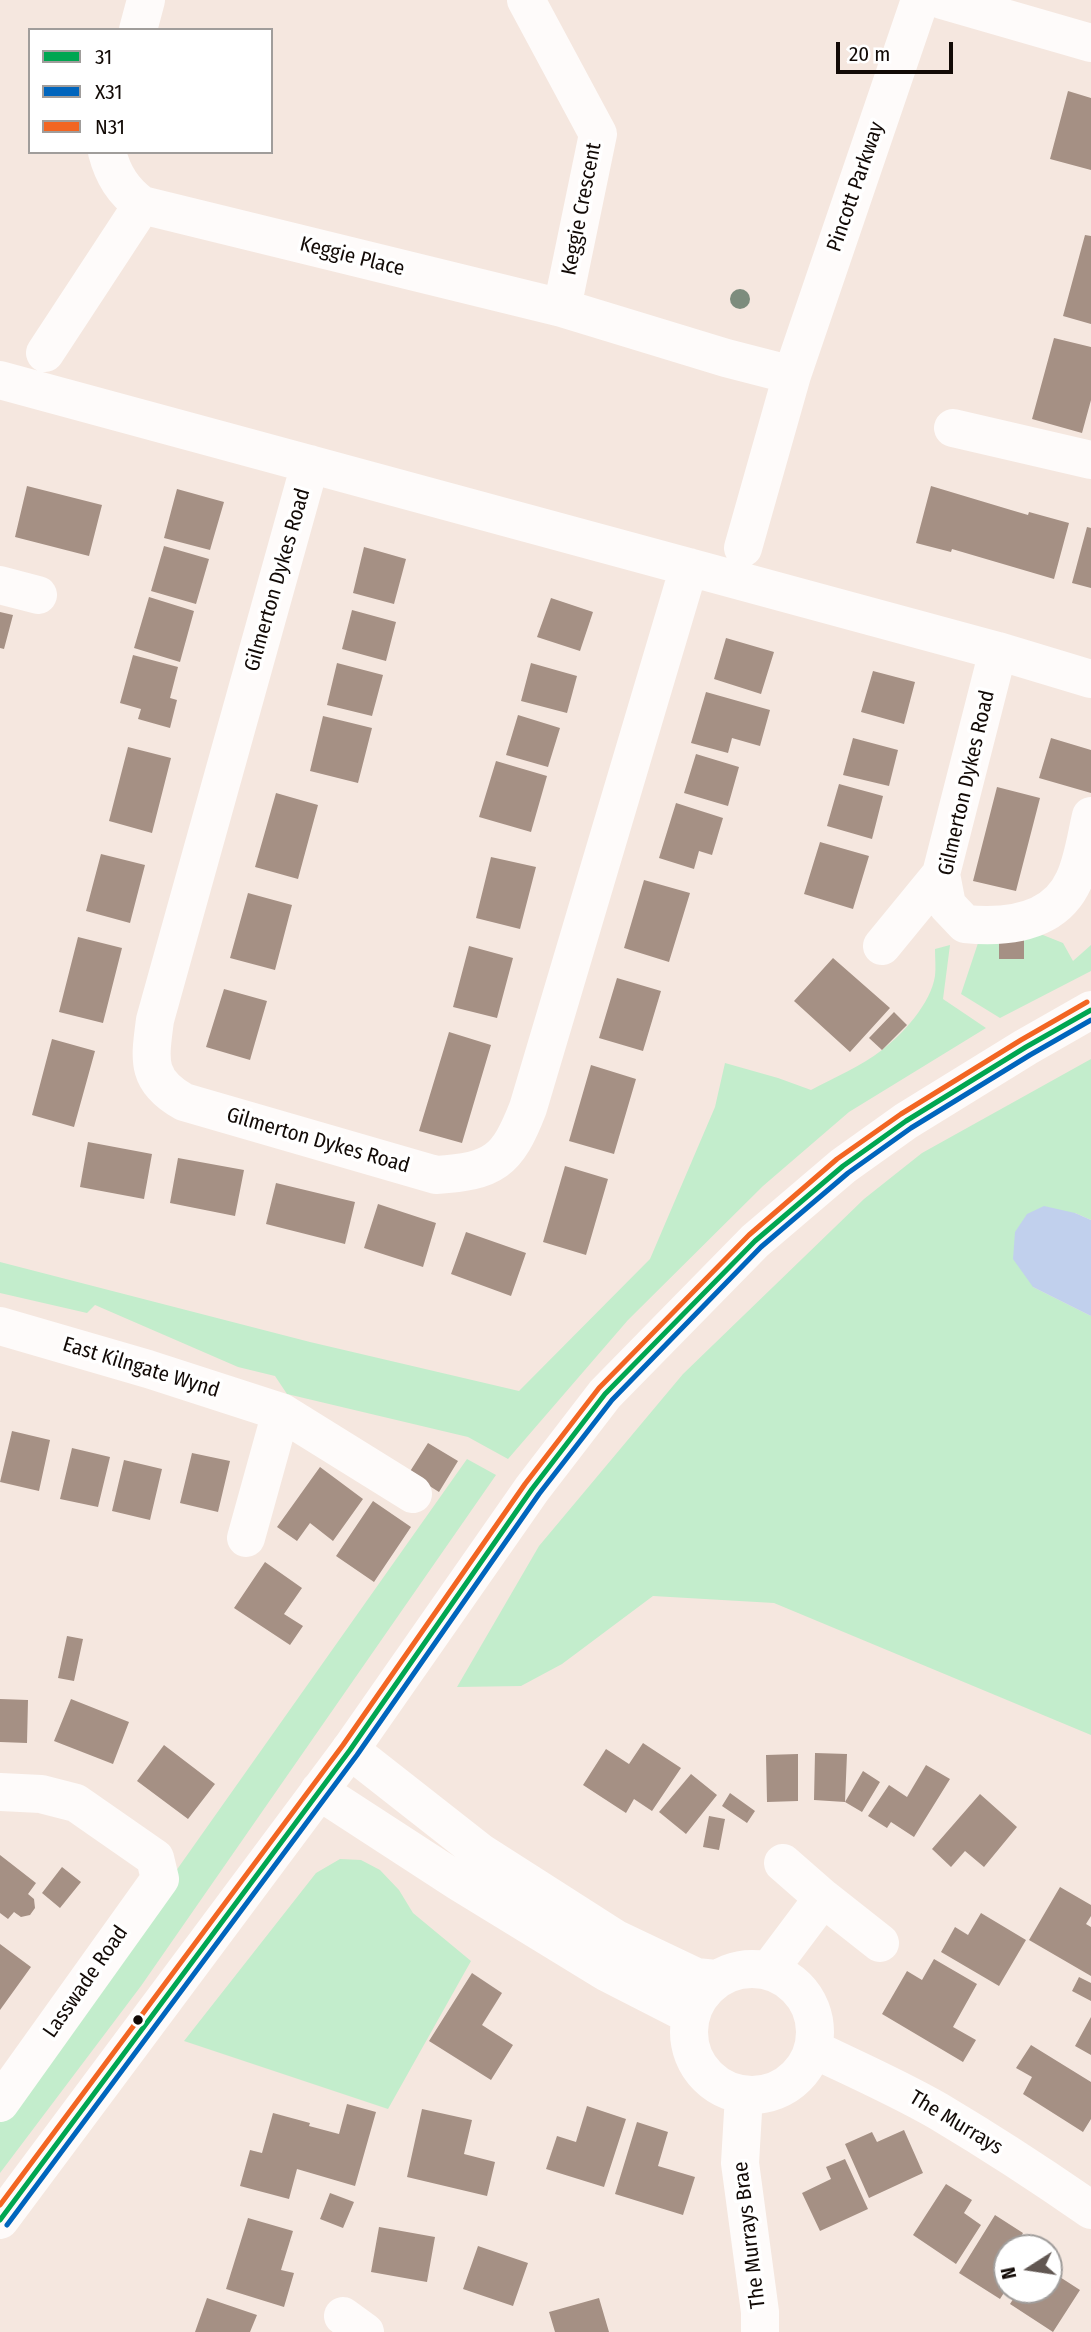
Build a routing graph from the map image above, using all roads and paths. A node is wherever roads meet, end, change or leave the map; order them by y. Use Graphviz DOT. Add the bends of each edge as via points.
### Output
graph roads {
  1 [pos="146,0"];
  2 [pos="526,0"];
  3 [pos="920,0"];
  4 [pos="942,0"];
  5 [pos="139,28"];
  6 [pos="1091,43"];
  7 [pos="107,154"];
  8 [pos="142,205"];
  9 [pos="562,308"];
  10 [pos="44,353"];
  11 [pos="792,375"];
  12 [pos="0,380"];
  13 [pos="953,428"];
  14 [pos="1091,460"];
  15 [pos="310,464"];
  16 [pos="743,548"];
  17 [pos="689,567"];
  18 [pos="0,585"];
  19 [pos="38,595"];
  20 [pos="998,651"];
  21 [pos="1091,679"];
  22 [pos="1091,816"];
  23 [pos="941,874"];
  24 [pos="882,946"];
  25 [pos="1091,1010"];
  26 [pos="0,1326"];
  27 [pos="281,1412"];
  28 [pos="413,1494"];
  29 [pos="246,1538"];
  30 [pos="350,1750"];
  31 [pos="319,1791"];
  32 [pos="0,1792"];
  33 [pos="783,1863"];
  34 [pos="823,1899"];
  35 [pos="880,1943"];
  36 [pos="769,1970"];
  37 [pos="716,1979"];
  38 [pos="690,2015"];
  39 [pos="813,2049"];
  40 [pos="744,2095"];
  41 [pos="0,2102"];
  42 [pos="1091,2210"];
  43 [pos="0,2220"];
  44 [pos="760,2332"];
  1 -- 5 [label="street"];
  2 -- 9 [label="street, Keggie Crescent" via="598,134"];
  3 -- 11 [label="street, Pincott Parkway"];
  4 -- 6 [label="street"];
  7 -- 8 [label="street" via="120,184"];
  8 -- 9 [label="street, Keggie Place"];
  8 -- 10 [label="street"];
  9 -- 11 [label="street"];
  11 -- 16 [label="street, Pincott Parkway"];
  12 -- 15 [label="street, Gilmerton Dykes Road"];
  13 -- 14 [label="street"];
  15 -- 17 [label="street, Gilmerton Dykes Road"];
  15 -- 17 [label="street, Gilmerton Dykes Road" via="155,1020 151,1059 155,1078 167,1093 184,1102 436,1175 485,1168 516,1138"];
  17 -- 20 [label="street, Gilmerton Dykes Road"];
  18 -- 19 [label="street"];
  20 -- 21 [label="street, Gilmerton Dykes Road"];
  20 -- 23 [label="street, Gilmerton Dykes Road"];
  22 -- 23 [label="street, Gilmerton Dykes Road" via="1074,881 1056,906 1033,920 992,927 965,924 947,905"];
  23 -- 24 [label="street"];
  25 -- 30 [label="street" via="906,1121 843,1166 755,1241 604,1394"];
  26 -- 27 [label="street, East Kilngate Wynd"];
  27 -- 28 [label="street, East Kilngate Wynd"];
  27 -- 29 [label="street"];
  30 -- 31 [label="street"];
  30 -- 37 [label="street" via="480,1852 616,1939 696,1977"];
  31 -- 38 [label="street" via="594,1965"];
  31 -- 43 [label="street"];
  32 -- 41 [label="street, Lasswade Road" via="41,1794 76,1803 155,1858 160,1879"];
  33 -- 34 [label="street"];
  34 -- 35 [label="street"];
  34 -- 36 [label="street"];
  36 -- 37 [label="street" via="732,1971"];
  36 -- 39 [label="street" via="802,1992 816,2029"];
  37 -- 38 [label="street" via="699,1995"];
  38 -- 40 [label="street" via="688,2037 693,2058 705,2076 723,2089"];
  39 -- 40 [label="street" via="794,2080 779,2090"];
  39 -- 42 [label="street, The Murrays" via="936,2110"];
  40 -- 44 [label="street, The Murrays Brae" via="740,2163"];
}
